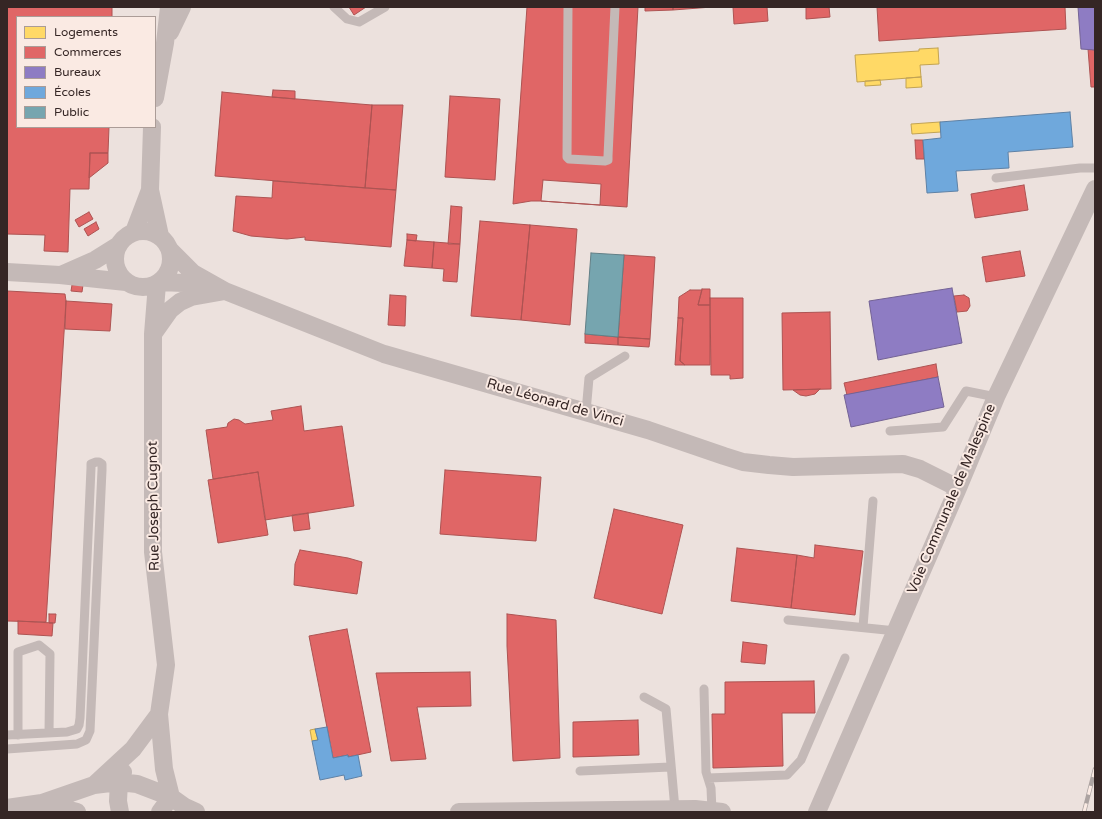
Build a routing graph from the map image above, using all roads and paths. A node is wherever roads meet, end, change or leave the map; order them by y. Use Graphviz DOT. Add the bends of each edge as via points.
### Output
graph roads {
  1 [pos="169,7"];
  2 [pos="182,7"];
  3 [pos="334,7"];
  4 [pos="385,7"];
  5 [pos="568,7"];
  6 [pos="615,7"];
  7 [pos="165,43"];
  8 [pos="156,92"];
  9 [pos="152,128"];
  10 [pos="1095,168"];
  11 [pos="996,178"];
  12 [pos="1095,189"];
  13 [pos="150,190"];
  14 [pos="134,232"];
  15 [pos="165,243"];
  16 [pos="119,244"];
  17 [pos="7,272"];
  18 [pos="60,275"];
  19 [pos="158,283"];
  20 [pos="132,284"];
  21 [pos="226,291"];
  22 [pos="153,327"];
  23 [pos="625,356"];
  24 [pos="996,397"];
  25 [pos="586,412"];
  26 [pos="890,431"];
  27 [pos="958,488"];
  28 [pos="873,501"];
  29 [pos="788,620"];
  30 [pos="863,627"];
  31 [pos="896,631"];
  32 [pos="845,658"];
  33 [pos="704,689"];
  34 [pos="644,697"];
  35 [pos="159,714"];
  36 [pos="49,733"];
  37 [pos="7,735"];
  38 [pos="18,735"];
  39 [pos="7,749"];
  40 [pos="133,749"];
  41 [pos="670,767"];
  42 [pos="580,770"];
  43 [pos="708,778"];
  44 [pos="119,782"];
  45 [pos="94,785"];
  46 [pos="171,797"];
  47 [pos="42,803"];
  48 [pos="7,808"];
  49 [pos="675,810"];
  50 [pos="717,811"];
  51 [pos="77,812"];
  52 [pos="120,812"];
  53 [pos="160,812"];
  54 [pos="196,812"];
  55 [pos="459,812"];
  56 [pos="817,812"];
  1 -- 7 [label="street"];
  2 -- 7 [label="street"];
  3 -- 4 [label="lane" via="347,19 359,22"];
  5 -- 6 [label="lane" via="567,157 570,160 604,161 608,160"];
  7 -- 8 [label="street"];
  9 -- 13 [label="street"];
  10 -- 11 [label="lane"];
  12 -- 24 [label="street, Voie Communale de Malespine"];
  13 -- 14 [label="street"];
  13 -- 15 [label="street"];
  14 -- 15 [label="street" via="152,232"];
  14 -- 16 [label="street"];
  15 -- 19 [label="street" via="171,262 167,274"];
  15 -- 21 [label="street, Rue Léonard de Vinci" via="193,273"];
  16 -- 18 [label="street" via="95,260"];
  16 -- 20 [label="street" via="114,260 116,268 120,276"];
  17 -- 18 [label="street"];
  18 -- 20 [label="street"];
  19 -- 20 [label="street" via="148,287"];
  19 -- 21 [label="street" via="184,283"];
  19 -- 22 [label="street, Rue Joseph Cugnot"];
  20 -- 22 [label="street, Rue Joseph Cugnot"];
  21 -- 22 [label="street" via="191,297 180,302"];
  21 -- 25 [label="street, Rue Léonard de Vinci" via="384,354"];
  22 -- 35 [label="street, Rue Joseph Cugnot" via="153,552 166,665"];
  23 -- 25 [label="lane" via="589,378"];
  24 -- 26 [label="lane" via="966,392 943,427"];
  24 -- 27 [label="street, Voie Communale de Malespine"];
  25 -- 27 [label="street, Rue Léonard de Vinci" via="743,462 808,467 903,464 920,468"];
  27 -- 31 [label="street, Voie Communale de Malespine"];
  28 -- 30 [label="lane"];
  29 -- 30 [label="lane"];
  30 -- 31 [label="lane"];
  31 -- 56 [label="street, Voie Communale de Malespine"];
  32 -- 43 [label="lane" via="801,760 787,775"];
  33 -- 43 [label="lane"];
  34 -- 41 [label="lane" via="666,708"];
  35 -- 40 [label="street, Rue Joseph Cugnot"];
  35 -- 46 [label="street, Rue Joseph Cugnot" via="164,769"];
  36 -- 38 [label="lane"];
  36 -- 38 [label="lane" via="50,654 39,645 18,652"];
  36 -- 39 [label="lane" via="77,729 80,718 91,468 92,464 99,462 102,464 102,470 90,731 86,740 77,744"];
  37 -- 38 [label="lane"];
  40 -- 44 [label="street, Rue Joseph Cugnot"];
  40 -- 45 [label="street, Rue Joseph Cugnot"];
  41 -- 42 [label="lane"];
  41 -- 49 [label="lane"];
  43 -- 50 [label="lane"];
  44 -- 45 [label="street"];
  44 -- 46 [label="street" via="137,784"];
  44 -- 52 [label="street"];
  45 -- 47 [label="street"];
  46 -- 53 [label="street"];
  46 -- 54 [label="street"];
  47 -- 48 [label="street"];
  47 -- 51 [label="street"];
  49 -- 50 [label="street"];
  49 -- 55 [label="street"];
}
